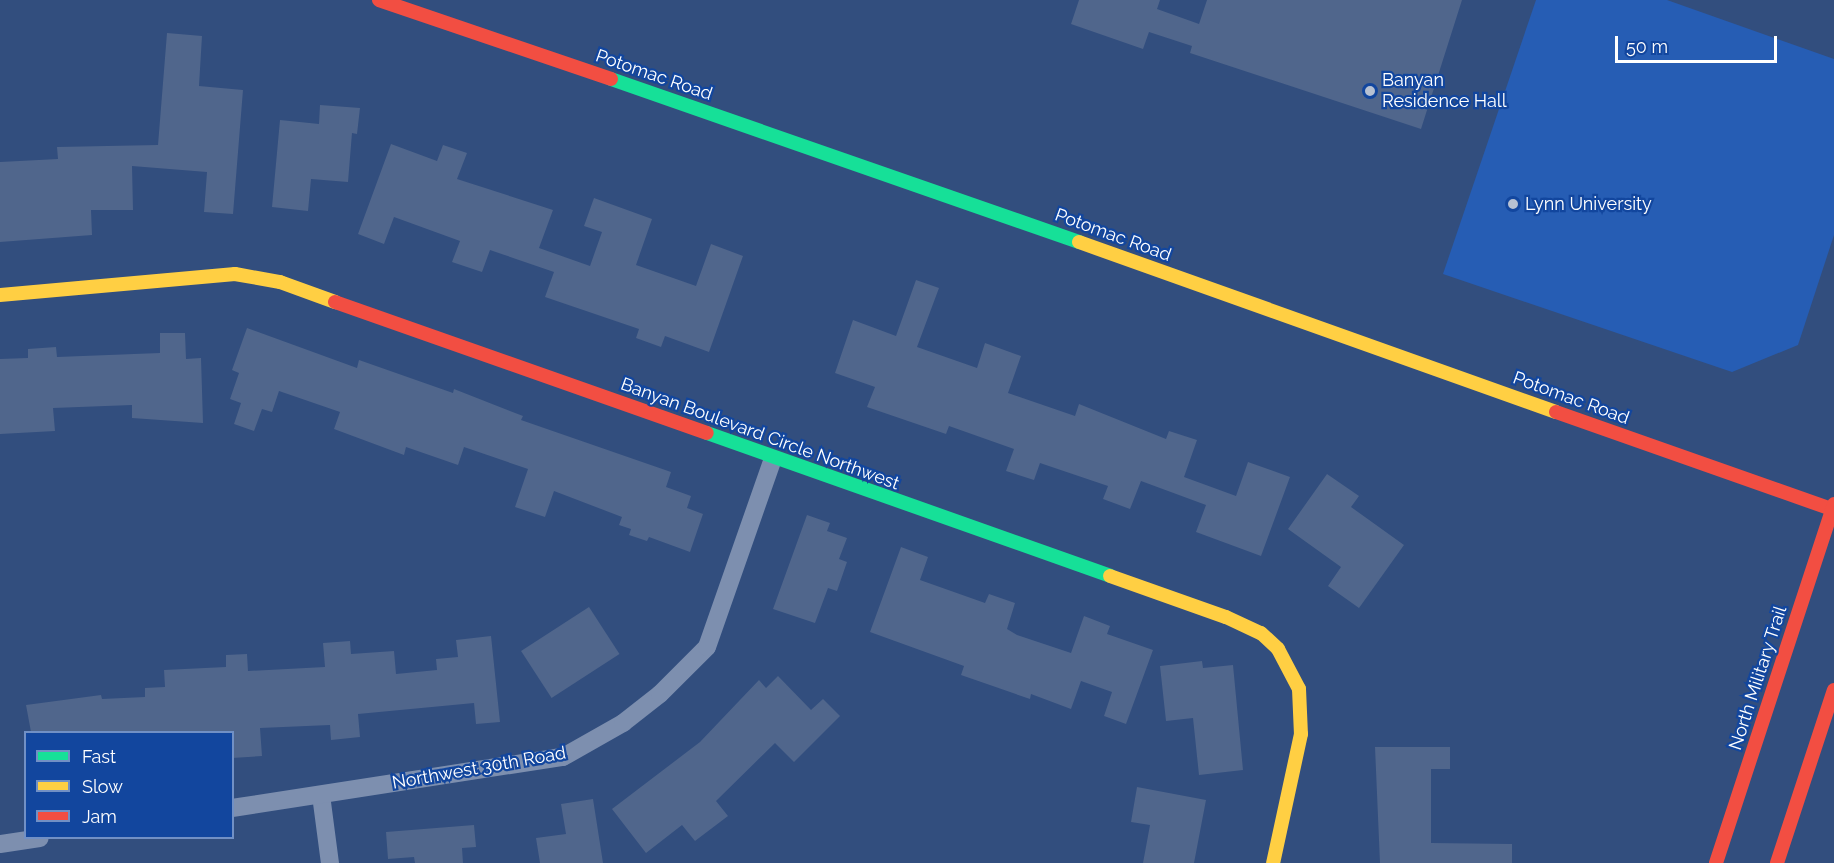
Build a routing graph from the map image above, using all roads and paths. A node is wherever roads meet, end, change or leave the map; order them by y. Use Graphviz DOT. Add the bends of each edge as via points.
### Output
graph roads {
  1 [pos="379,0"];
  2 [pos="0,295"];
  3 [pos="773,459"];
  4 [pos="1833,508"];
  5 [pos="1834,690"];
  6 [pos="321,795"];
  7 [pos="234,808"];
  8 [pos="29,839"];
  9 [pos="0,844"];
  10 [pos="330,863"];
  11 [pos="1273,863"];
  12 [pos="1716,863"];
  13 [pos="1777,863"];
  1 -- 4 [label="street, Potomac Road" via="833,155"];
  2 -- 3 [label="street, Banyan Boulevard Circle Northwest" via="235,274 280,282"];
  3 -- 6 [label="street, Northwest 30th Road" via="707,646 660,694 623,723 563,757"];
  3 -- 11 [label="street, Banyan Boulevard Circle Northwest" via="1215,613 1261,633 1278,649 1292,672 1302,711 1301,734"];
  4 -- 12 [label="street, North Military Trail"];
  5 -- 13 [label="street"];
  6 -- 7 [label="street, Northwest 30th Road"];
  6 -- 10 [label="street"];
  8 -- 9 [label="street"];
}
